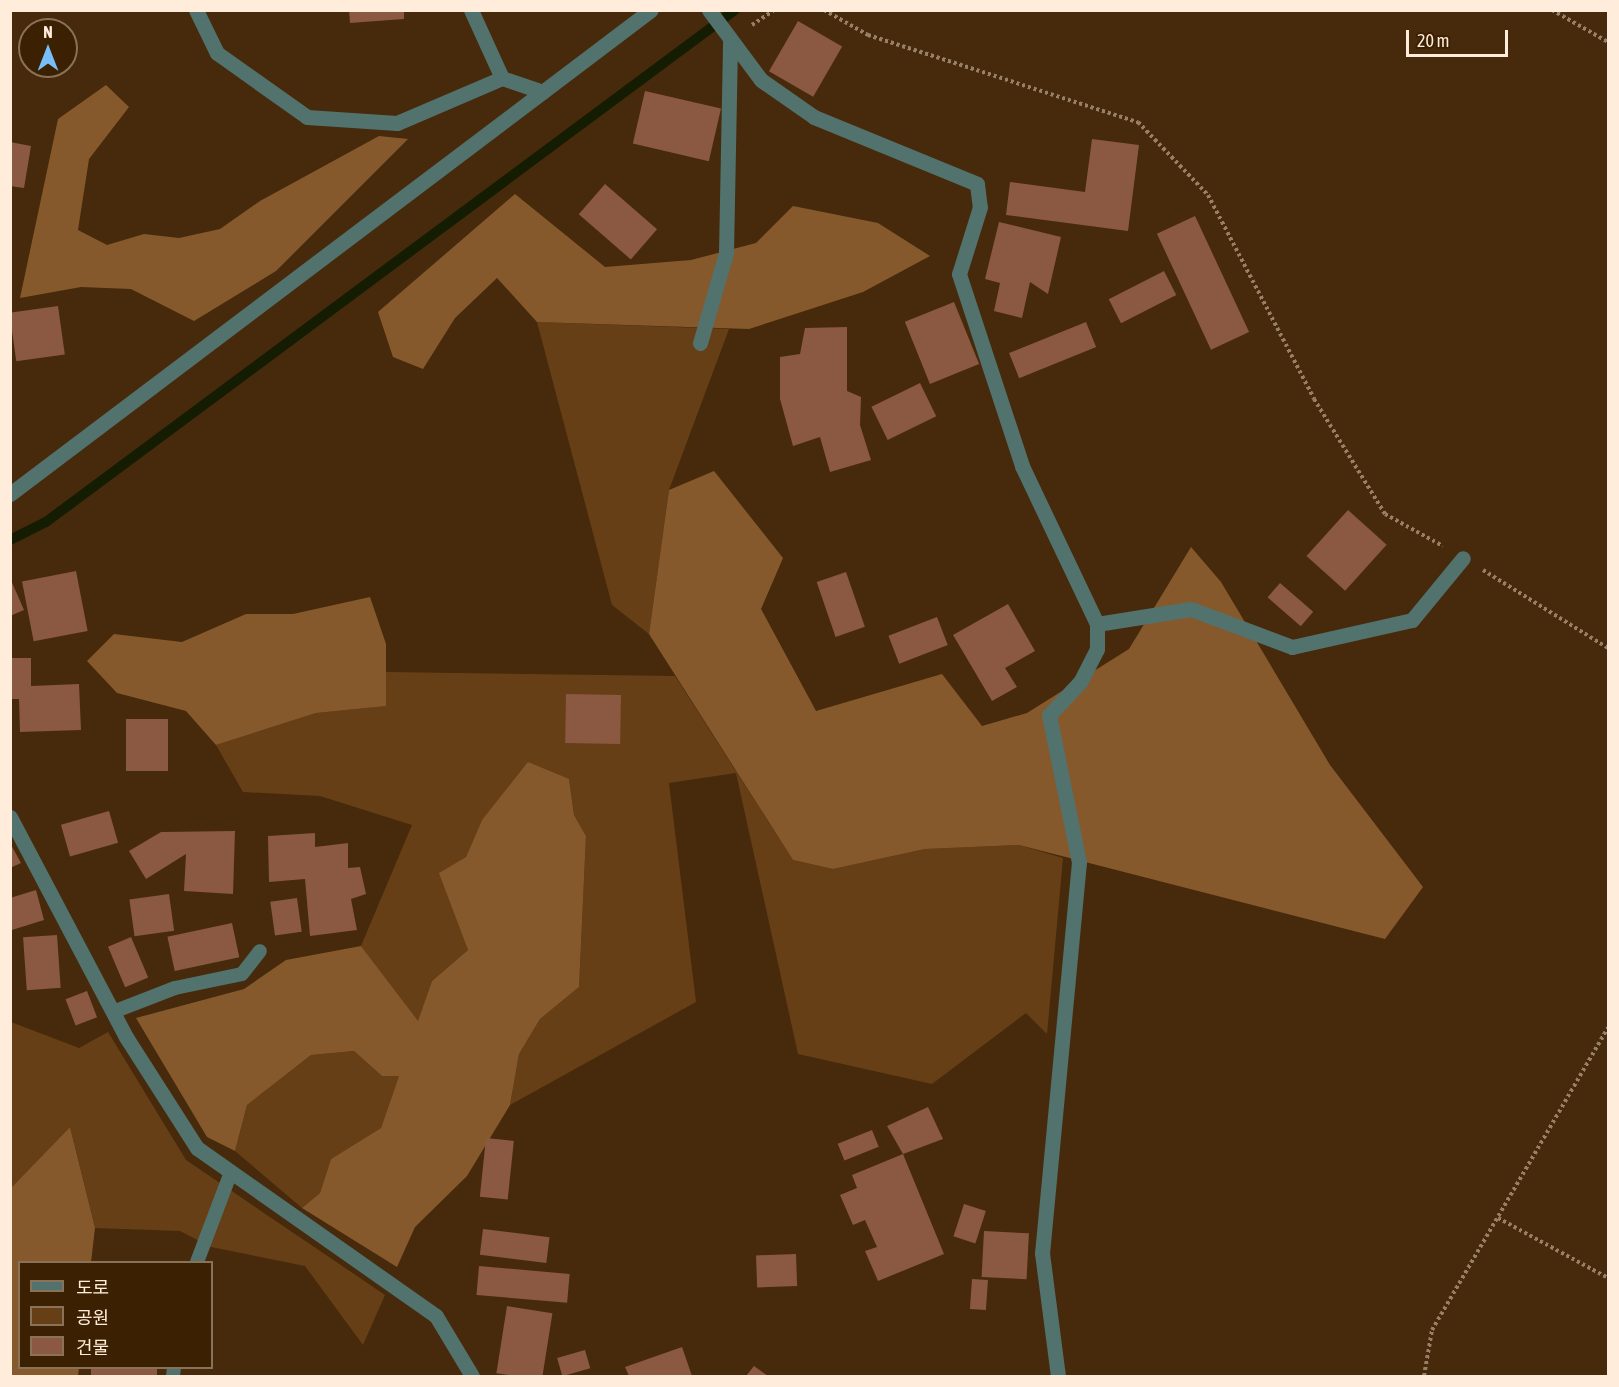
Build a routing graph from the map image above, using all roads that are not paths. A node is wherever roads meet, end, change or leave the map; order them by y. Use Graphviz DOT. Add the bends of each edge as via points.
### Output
graph roads {
  1 [pos="196,10"];
  2 [pos="471,10"];
  3 [pos="651,10"];
  4 [pos="709,10"];
  5 [pos="730,39"];
  6 [pos="502,78"];
  7 [pos="543,92"];
  8 [pos="700,343"];
  9 [pos="10,494"];
  10 [pos="1463,558"];
  11 [pos="1097,624"];
  12 [pos="10,817"];
  13 [pos="261,951"];
  14 [pos="113,1012"];
  15 [pos="231,1172"];
  16 [pos="198,1261"];
  17 [pos="472,1377"];
  18 [pos="1058,1377"];
  1 -- 6 [label="street" via="217,53 307,117 397,123"];
  2 -- 6 [label="street"];
  3 -- 7 [label="street"];
  4 -- 5 [label="street"];
  5 -- 8 [label="street" via="726,253"];
  5 -- 11 [label="street" via="761,80 814,117 977,184 980,207 959,274 1022,466"];
  6 -- 7 [label="street"];
  7 -- 9 [label="street"];
  10 -- 11 [label="street" via="1412,620 1292,647 1191,609"];
  11 -- 18 [label="street" via="1097,649 1080,682 1049,715 1079,862 1042,1253"];
  12 -- 14 [label="street"];
  13 -- 14 [label="lane" via="242,974 175,988"];
  14 -- 15 [label="street" via="197,1148"];
  15 -- 16 [label="lane"];
  15 -- 17 [label="street" via="436,1316"];
}
